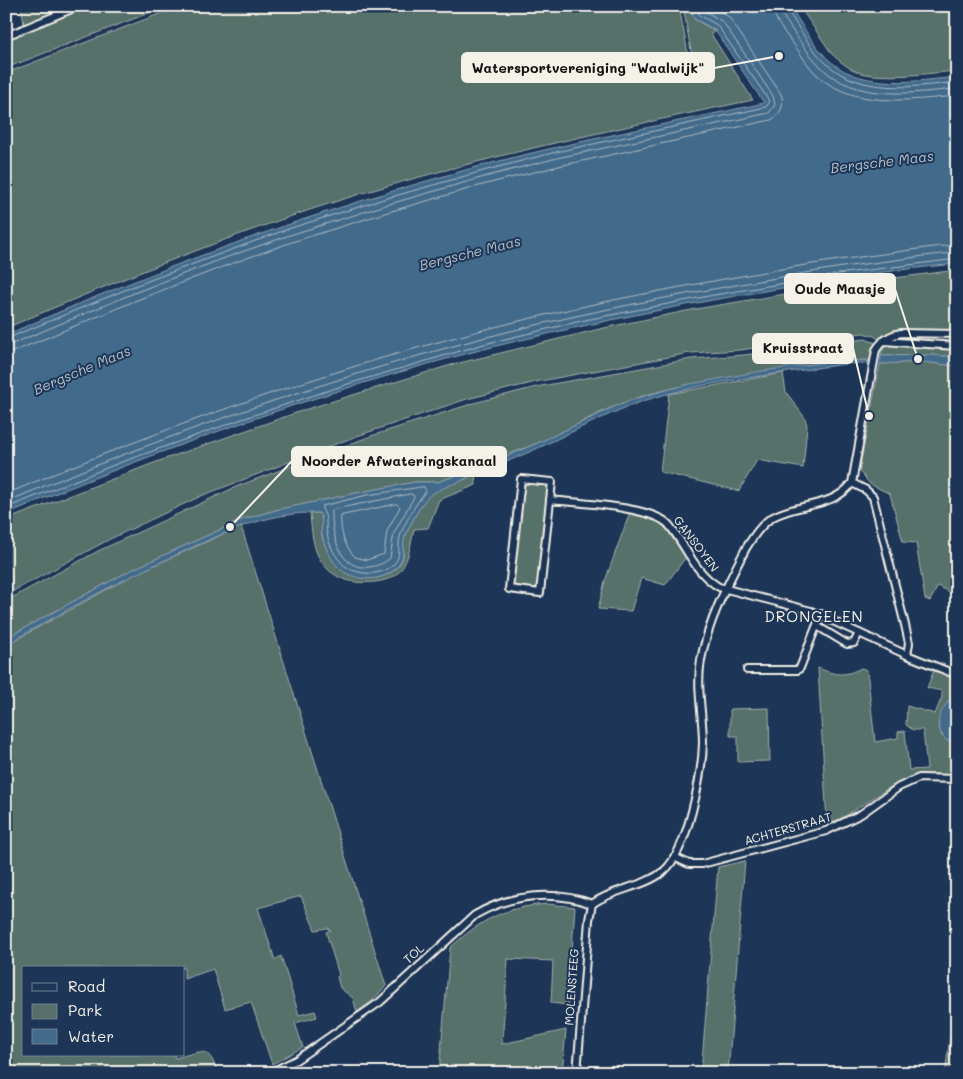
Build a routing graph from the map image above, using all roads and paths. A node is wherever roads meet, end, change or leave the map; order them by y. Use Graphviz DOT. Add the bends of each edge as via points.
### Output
graph roads {
  1 [pos="79,6"];
  2 [pos="6,36"];
  3 [pos="957,334"];
  4 [pos="883,341"];
  5 [pos="957,346"];
  6 [pos="852,483"];
  7 [pos="550,500"];
  8 [pos="726,589"];
  9 [pos="821,614"];
  10 [pos="817,626"];
  11 [pos="859,633"];
  12 [pos="907,655"];
  13 [pos="747,670"];
  14 [pos="957,675"];
  15 [pos="957,780"];
  16 [pos="674,857"];
  17 [pos="592,904"];
  18 [pos="265,1073"];
  19 [pos="577,1073"];
  1 -- 2 [label="street"];
  3 -- 4 [label="street" via="901,334"];
  4 -- 5 [label="street"];
  4 -- 6 [label="street" via="876,350"];
  6 -- 8 [label="street" via="820,503 767,521 748,546"];
  6 -- 12 [label="street" via="873,497 905,625"];
  7 -- 7 [label="street" via="540,593 509,589 521,479 552,482"];
  7 -- 8 [label="street, GANSOYEN" via="660,517 670,526 700,570 712,583"];
  8 -- 9 [label="street, GANSOYEN"];
  8 -- 16 [label="street" via="701,658 701,763 690,817"];
  9 -- 10 [label="street"];
  9 -- 11 [label="street, GANSOYEN"];
  10 -- 11 [label="street" via="847,644 854,643"];
  10 -- 13 [label="street" via="797,670"];
  11 -- 12 [label="street, GANSOYEN"];
  12 -- 14 [label="street, GANSOYEN"];
  15 -- 16 [label="street, ACHTERSTRAAT" via="919,778 899,787 861,814 826,831 702,864 689,864"];
  16 -- 17 [label="street" via="665,870 650,880"];
  17 -- 18 [label="street, TOL" via="545,894 488,907 475,915 380,1002 296,1060"];
  17 -- 19 [label="street, MOLENSTEEG"];
}
